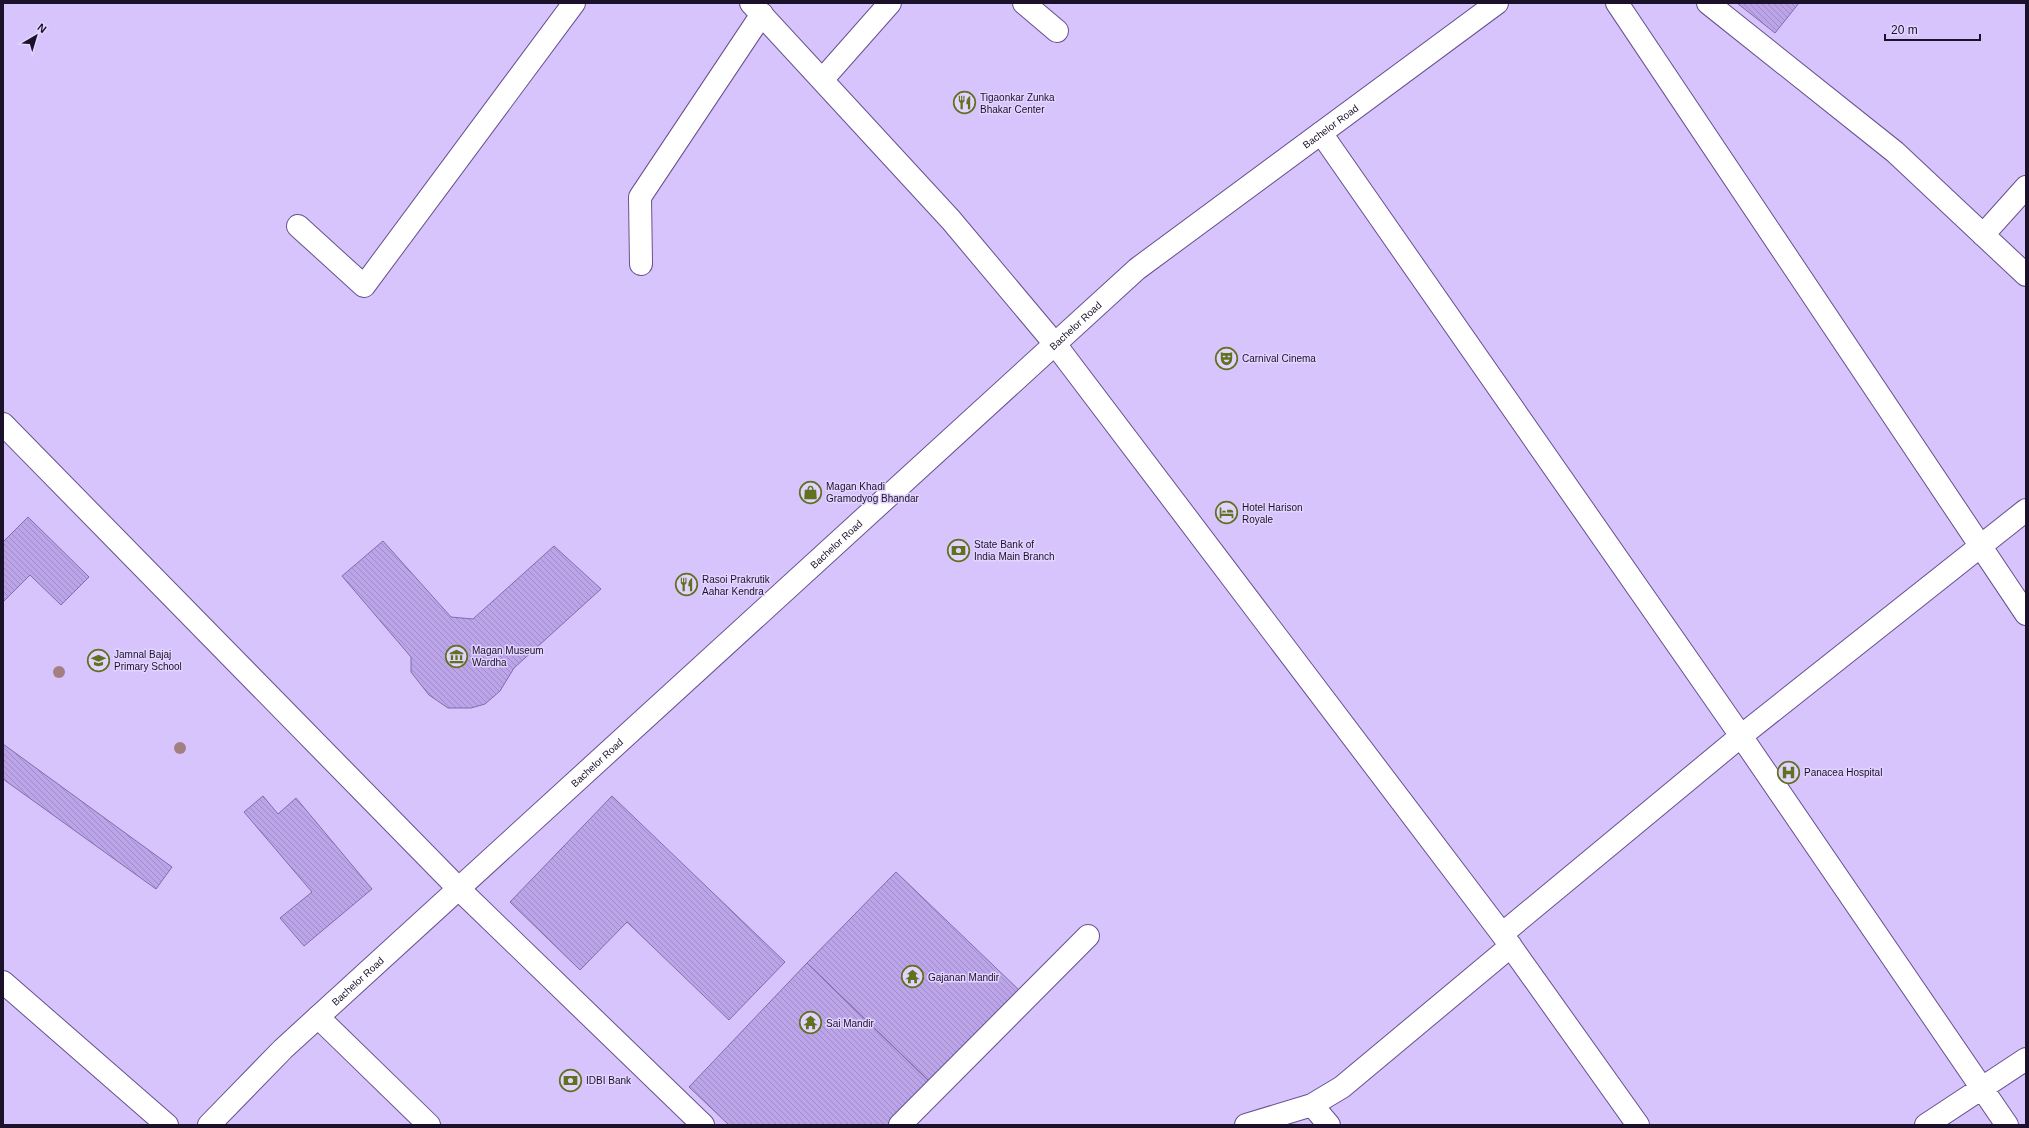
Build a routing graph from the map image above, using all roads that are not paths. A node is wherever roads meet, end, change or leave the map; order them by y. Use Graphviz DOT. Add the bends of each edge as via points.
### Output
graph roads {
  1 [pos="574,3"];
  2 [pos="890,3"];
  3 [pos="1024,3"];
  4 [pos="1497,3"];
  5 [pos="1617,3"];
  6 [pos="1708,3"];
  7 [pos="757,8"];
  8 [pos="1058,31"];
  9 [pos="822,80"];
  10 [pos="1321,133"];
  11 [pos="2026,187"];
  12 [pos="298,226"];
  13 [pos="1982,235"];
  14 [pos="641,264"];
  15 [pos="2026,275"];
  16 [pos="1055,344"];
  17 [pos="3,424"];
  18 [pos="2026,510"];
  19 [pos="1982,546"];
  20 [pos="2026,614"];
  21 [pos="1741,736"];
  22 [pos="459,888"];
  23 [pos="1088,936"];
  24 [pos="1506,940"];
  25 [pos="3,982"];
  26 [pos="318,1018"];
  27 [pos="2026,1059"];
  28 [pos="1983,1087"];
  29 [pos="1312,1105"];
  30 [pos="166,1125"];
  31 [pos="209,1125"];
  32 [pos="429,1125"];
  33 [pos="703,1125"];
  34 [pos="900,1125"];
  35 [pos="1246,1125"];
  36 [pos="1329,1125"];
  37 [pos="1638,1125"];
  38 [pos="1926,1125"];
  39 [pos="2007,1125"];
  1 -- 12 [label="street" via="364,286"];
  2 -- 9 [label="street"];
  3 -- 8 [label="street"];
  4 -- 10 [label="street, Bachelor Road"];
  5 -- 19 [label="street"];
  6 -- 13 [label="street" via="1895,152"];
  7 -- 9 [label="street"];
  7 -- 14 [label="street" via="640,198"];
  9 -- 16 [label="street" via="951,220"];
  10 -- 16 [label="street, Bachelor Road" via="1138,269"];
  10 -- 21 [label="street"];
  11 -- 13 [label="street"];
  13 -- 15 [label="street"];
  16 -- 22 [label="street, Bachelor Road"];
  16 -- 24 [label="street"];
  17 -- 22 [label="street"];
  18 -- 19 [label="street"];
  19 -- 20 [label="street"];
  19 -- 21 [label="street"];
  21 -- 24 [label="street"];
  21 -- 28 [label="street"];
  22 -- 26 [label="street, Bachelor Road"];
  22 -- 33 [label="street"];
  23 -- 34 [label="street"];
  24 -- 29 [label="street" via="1342,1087"];
  24 -- 37 [label="street"];
  25 -- 30 [label="street"];
  26 -- 31 [label="street, Bachelor Road"];
  26 -- 32 [label="street"];
  27 -- 28 [label="street"];
  28 -- 38 [label="street"];
  28 -- 39 [label="street"];
  29 -- 35 [label="street"];
  29 -- 36 [label="street"];
}
